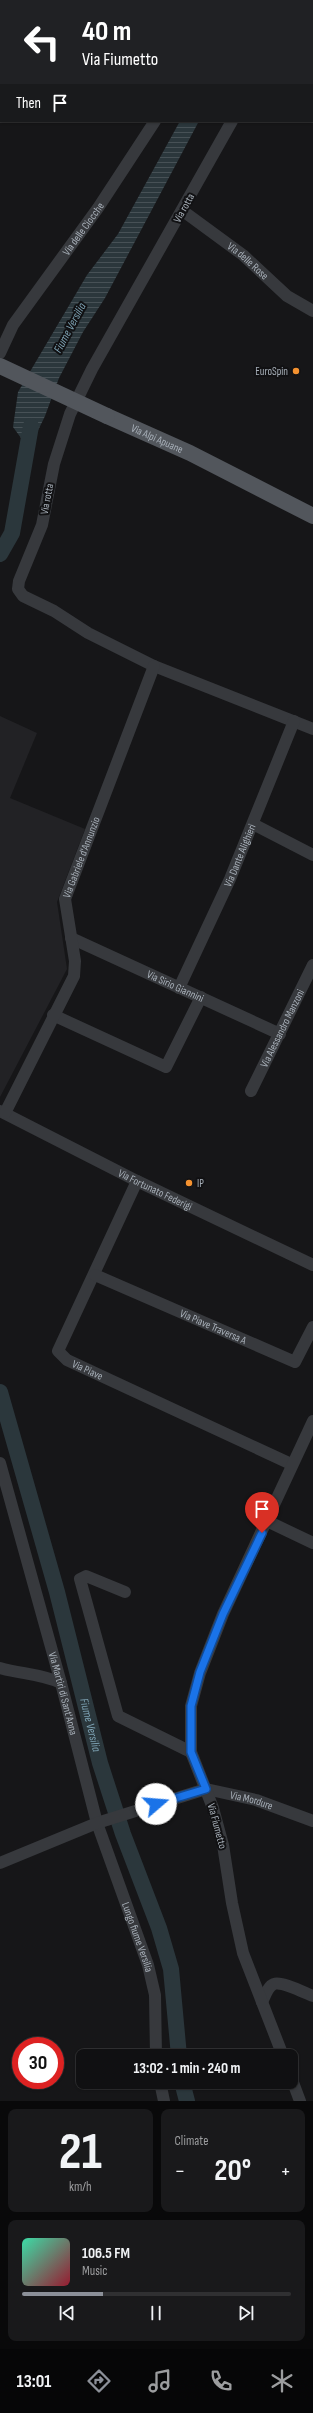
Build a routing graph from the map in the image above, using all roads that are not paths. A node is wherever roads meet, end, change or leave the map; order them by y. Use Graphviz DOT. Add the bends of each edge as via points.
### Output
graph roads {
  1 [pos="154,122"];
  2 [pos="231,122"];
  3 [pos="183,211"];
  4 [pos="313,311"];
  5 [pos="4,333"];
  6 [pos="0,353"];
  7 [pos="0,366"];
  8 [pos="313,516"];
  9 [pos="154,666"];
  10 [pos="294,721"];
  11 [pos="313,729"];
  12 [pos="253,824"];
  13 [pos="313,855"];
  14 [pos="71,938"];
  15 [pos="312,971"];
  16 [pos="179,988"];
  17 [pos="200,997"];
  18 [pos="53,1015"];
  19 [pos="280,1034"];
  20 [pos="251,1091"];
  21 [pos="3,1112"];
  22 [pos="137,1181"];
  23 [pos="313,1265"];
  24 [pos="95,1275"];
  25 [pos="313,1327"];
  26 [pos="313,1421"];
  27 [pos="0,1463"];
  28 [pos="291,1464"];
  29 [pos="267,1521"];
  30 [pos="313,1543"];
  31 [pos="125,1592"];
  32 [pos="0,1668"];
  33 [pos="61,1683"];
  34 [pos="191,1752"];
  35 [pos="206,1789"];
  36 [pos="313,1821"];
  37 [pos="99,1822"];
  38 [pos="0,1863"];
  39 [pos="313,1996"];
  40 [pos="262,2002"];
  41 [pos="156,2049"];
  42 [pos="280,2049"];
  43 [pos="161,2089"];
  44 [pos="296,2089"];
  45 [pos="164,2101"];
  46 [pos="300,2101"];
  1 -- 5 [label="street, Via delle Ciocche" via="98,208"];
  2 -- 3 [label="street, Via rotta"];
  3 -- 4 [label="street, Via delle Rose" via="243,255 287,296"];
  3 -- 9 [label="street, Via rotta" via="92,369 70,414 54,464 42,525 18,589 23,596 54,611 88,633"];
  5 -- 6 [label="street, Via delle Ciocche"];
  7 -- 8 [label="main road, Via Alpi Apuane, bridge" via="190,453"];
  9 -- 10 [label="street, Via rotta"];
  9 -- 14 [label="street, Via Gabriele d'Annunzio" via="65,899"];
  10 -- 11 [label="street, Via rotta"];
  10 -- 12 [label="street, Via Dante Alighieri"];
  12 -- 13 [label="street"];
  12 -- 16 [label="street, Via Dante Alighieri"];
  14 -- 16 [label="street, Via Sirio Giannini"];
  14 -- 18 [label="street, Via Gabriele d'Annunzio" via="75,962 74,976"];
  15 -- 19 [label="street, Via Alessandro Manzoni"];
  16 -- 17 [label="street, Via Sirio Giannini"];
  17 -- 18 [label="street" via="166,1067"];
  17 -- 19 [label="street, Via Sirio Giannini"];
  18 -- 21 [label="street, Via Gabriele d'Annunzio"];
  19 -- 20 [label="street, Via Alessandro Manzoni"];
  21 -- 22 [label="street, Via Fortunato Federigi"];
  22 -- 23 [label="street, Via Fortunato Federigi"];
  22 -- 24 [label="street, Via Piave"];
  24 -- 25 [label="street, Via Piave Traversa A" via="295,1362"];
  24 -- 28 [label="street, Via Piave" via="58,1351 67,1360"];
  26 -- 28 [label="street, Via Fiumetto"];
  27 -- 33 [label="street, Via Martiri di Sant'Anna"];
  28 -- 29 [label="street, Via Fiumetto"];
  29 -- 30 [label="street"];
  29 -- 34 [label="street, Via Fiumetto" via="223,1614 200,1672 191,1706"];
  31 -- 34 [label="street" via="86,1576 80,1579 118,1716"];
  32 -- 33 [label="street" via="43,1676"];
  33 -- 37 [label="street, Via Martiri di Sant'Anna"];
  34 -- 35 [label="street, Via Fiumetto"];
  35 -- 36 [label="street, Via Mordure" via="256,1800"];
  35 -- 37 [label="street, Via Mordure"];
  35 -- 40 [label="street, Via Fiumetto" via="223,1845 243,1953"];
  37 -- 38 [label="street"];
  37 -- 41 [label="street, Lungo fiume Versilia" via="148,1966 155,1995"];
  39 -- 40 [label="street" via="274,1984"];
  40 -- 42 [label="street, Via Fiumetto"];
  43 -- 45 [label="street"];
  44 -- 46 [label="street"];
}
